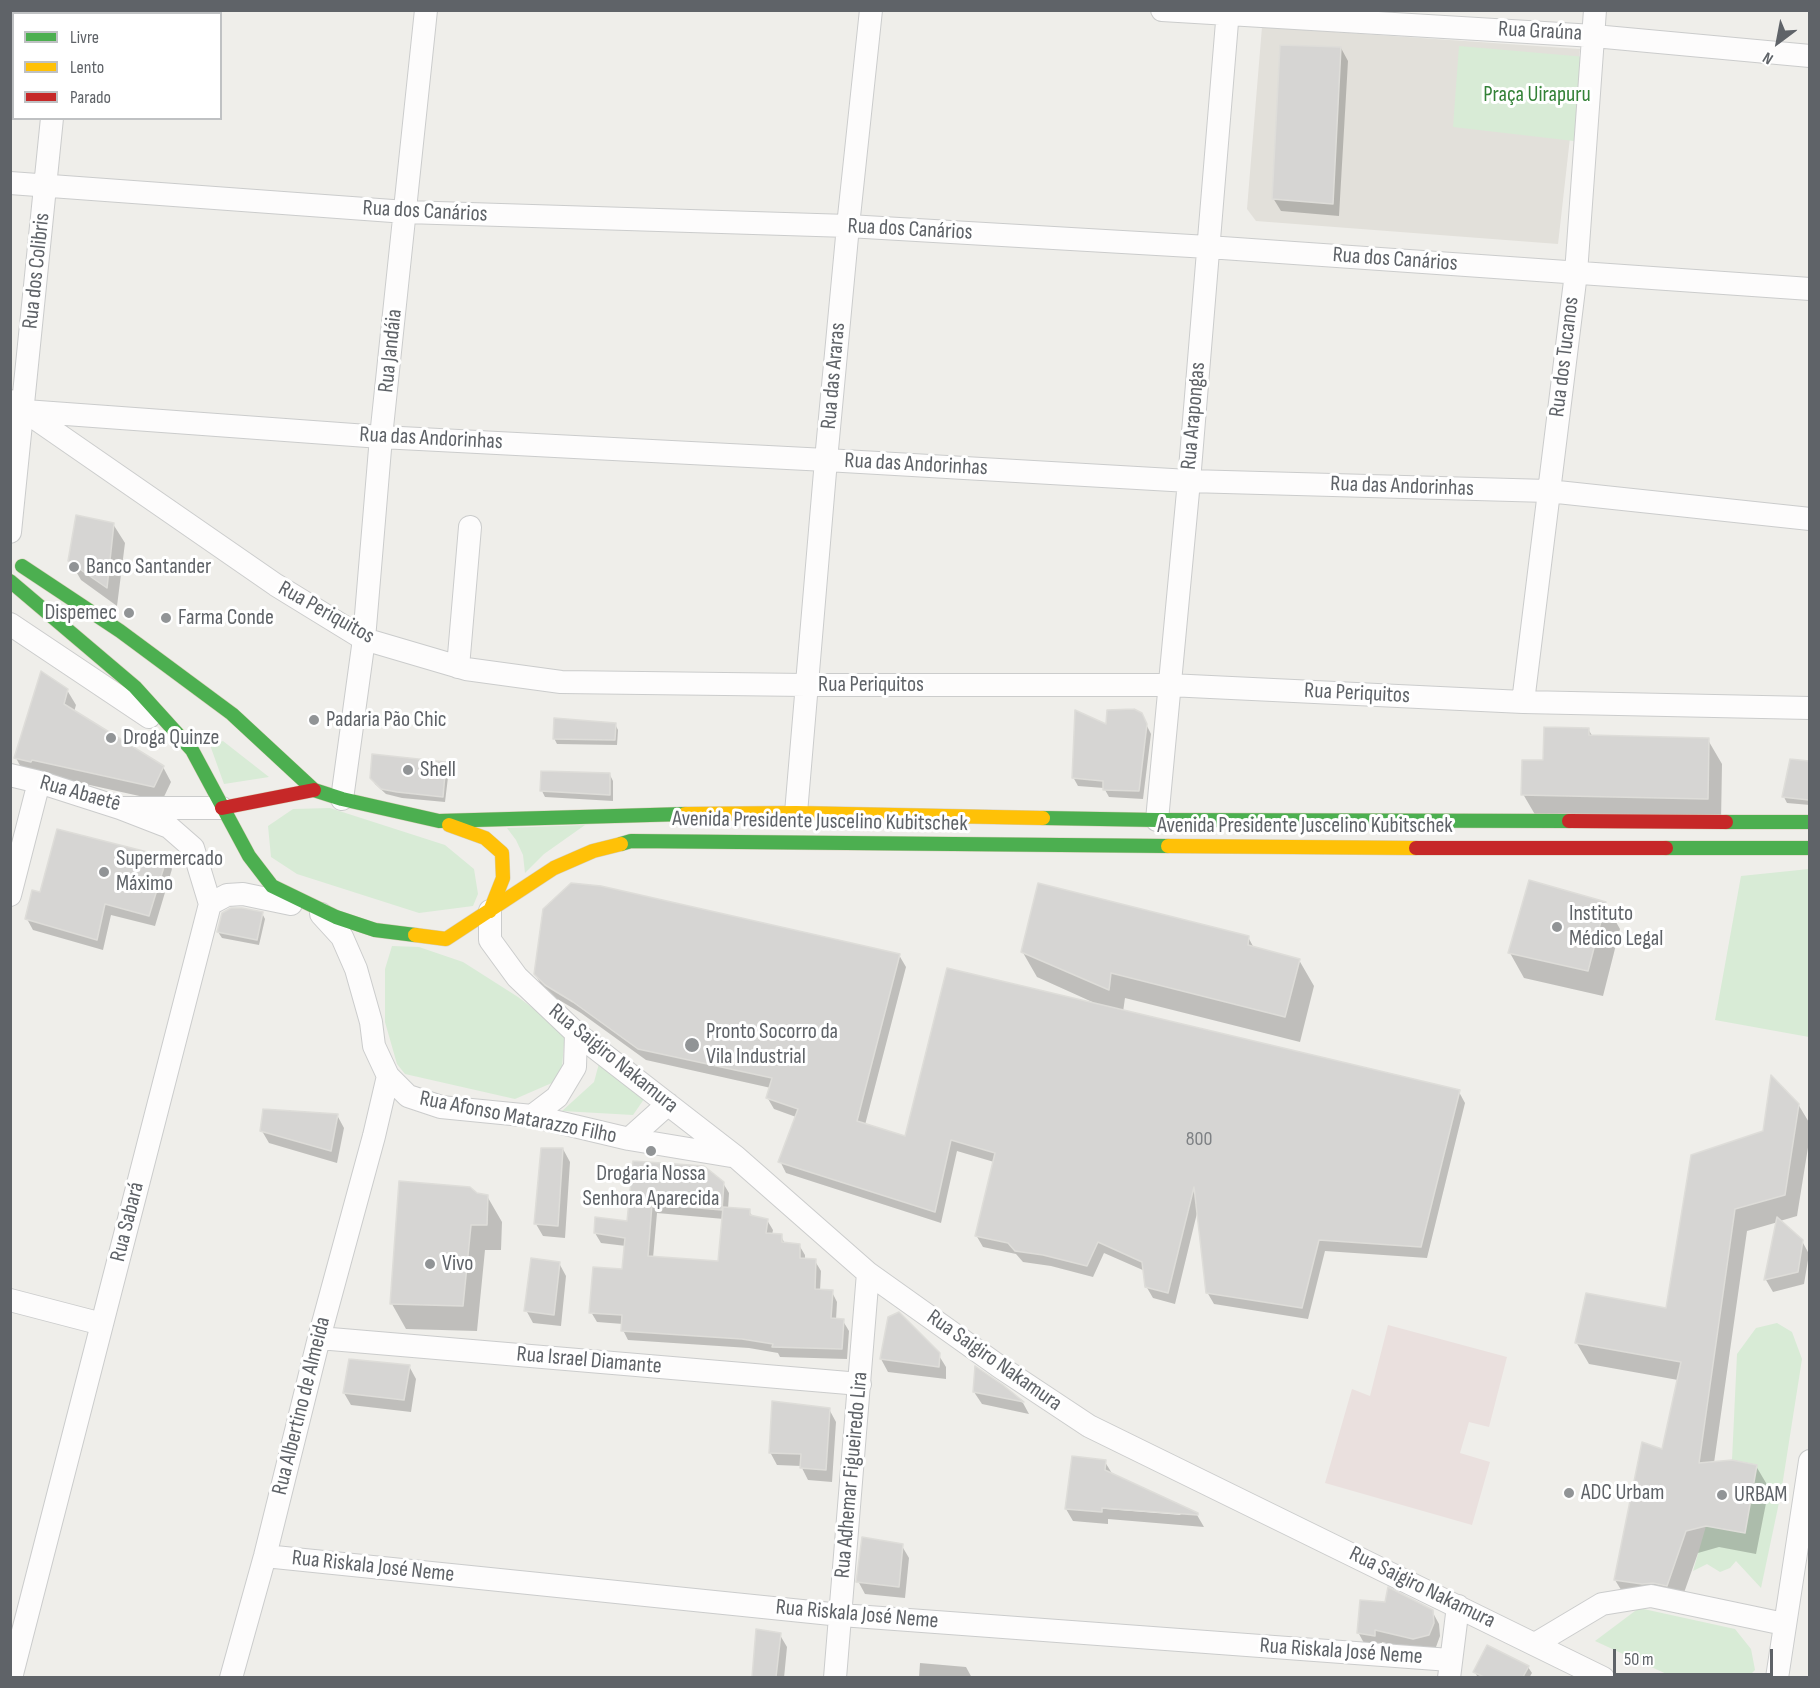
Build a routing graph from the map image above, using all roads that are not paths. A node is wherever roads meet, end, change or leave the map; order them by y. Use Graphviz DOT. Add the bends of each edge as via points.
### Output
graph roads {
  1 [pos="426,10"];
  2 [pos="871,10"];
  3 [pos="1162,10"];
  4 [pos="1595,10"];
  5 [pos="1228,12"];
  6 [pos="1594,36"];
  7 [pos="1809,56"];
  8 [pos="52,120"];
  9 [pos="10,183"];
  10 [pos="45,185"];
  11 [pos="406,212"];
  12 [pos="848,226"];
  13 [pos="1208,247"];
  14 [pos="1576,273"];
  15 [pos="1809,289"];
  16 [pos="17,406"];
  17 [pos="381,437"];
  18 [pos="826,460"];
  19 [pos="1189,482"];
  20 [pos="1548,491"];
  21 [pos="1809,519"];
  22 [pos="470,527"];
  23 [pos="10,532"];
  24 [pos="10,558"];
  25 [pos="10,581"];
  26 [pos="10,624"];
  27 [pos="364,639"];
  28 [pos="458,667"];
  29 [pos="806,685"];
  30 [pos="1169,685"];
  31 [pos="1522,702"];
  32 [pos="1809,708"];
  33 [pos="192,750"];
  34 [pos="10,774"];
  35 [pos="39,782"];
  36 [pos="314,789"];
  37 [pos="342,799"];
  38 [pos="120,808"];
  39 [pos="222,808"];
  40 [pos="796,813"];
  41 [pos="1157,820"];
  42 [pos="439,821"];
  43 [pos="1809,822"];
  44 [pos="1809,848"];
  45 [pos="10,895"];
  46 [pos="210,904"];
  47 [pos="317,909"];
  48 [pos="490,911"];
  49 [pos="576,1033"];
  50 [pos="388,1076"];
  51 [pos="408,1096"];
  52 [pos="668,1104"];
  53 [pos="532,1116"];
  54 [pos="374,1136"];
  55 [pos="629,1139"];
  56 [pos="736,1157"];
  57 [pos="868,1273"];
  58 [pos="10,1300"];
  59 [pos="102,1324"];
  60 [pos="319,1338"];
  61 [pos="860,1384"];
  62 [pos="1809,1461"];
  63 [pos="265,1556"];
  64 [pos="1458,1606"];
  65 [pos="841,1615"];
  66 [pos="1784,1624"];
  67 [pos="1535,1644"];
  68 [pos="1449,1669"];
  69 [pos="11,1677"];
  70 [pos="231,1677"];
  71 [pos="835,1677"];
  72 [pos="1603,1677"];
  73 [pos="1777,1677"];
  1 -- 11 [label="street, Rua Jandáia"];
  2 -- 12 [label="street, Rua das Araras"];
  3 -- 5 [label="street, Rua Graúna"];
  4 -- 6 [label="street, Rua dos Tucanos"];
  5 -- 6 [label="street, Rua Graúna"];
  5 -- 13 [label="street, Rua Arapongas"];
  6 -- 7 [label="street, Rua Graúna"];
  6 -- 14 [label="street, Rua dos Tucanos"];
  8 -- 10 [label="street, Rua dos Colibris"];
  9 -- 10 [label="street, Rua dos Canários"];
  10 -- 11 [label="street, Rua dos Canários"];
  10 -- 16 [label="street, Rua dos Colibris"];
  11 -- 12 [label="street, Rua dos Canários"];
  11 -- 17 [label="street, Rua Jandáia"];
  12 -- 13 [label="street, Rua dos Canários"];
  12 -- 18 [label="street, Rua das Araras"];
  13 -- 14 [label="street, Rua dos Canários"];
  13 -- 19 [label="street, Rua Arapongas"];
  14 -- 15 [label="street, Rua dos Canários"];
  14 -- 20 [label="street, Rua dos Tucanos"];
  16 -- 17 [label="street, Rua das Andorinhas"];
  16 -- 23 [label="street, Rua dos Colibris"];
  16 -- 27 [label="street, Rua Periquitos" via="276,585"];
  17 -- 18 [label="street, Rua das Andorinhas"];
  17 -- 27 [label="street, Rua Jandáia"];
  18 -- 19 [label="street, Rua das Andorinhas"];
  18 -- 29 [label="street, Rua das Araras"];
  19 -- 20 [label="street, Rua das Andorinhas"];
  19 -- 30 [label="street, Rua Arapongas"];
  20 -- 21 [label="street, Rua das Andorinhas"];
  20 -- 31 [label="street, Rua dos Tucanos"];
  22 -- 28 [label="street"];
  24 -- 36 [label="main road, Avenida Presidente Juscelino Kubitschek" via="120,631 232,714"];
  25 -- 33 [label="main road, Avenida Presidente Juscelino Kubitschek" via="135,687"];
  26 -- 33 [label="street"];
  27 -- 28 [label="street, Rua Periquitos"];
  27 -- 37 [label="street, Rua Jandáia"];
  28 -- 29 [label="street, Rua Periquitos" via="561,682"];
  29 -- 30 [label="street, Rua Periquitos"];
  29 -- 40 [label="street, Rua das Araras"];
  30 -- 31 [label="street, Rua Periquitos"];
  30 -- 41 [label="street, Rua Arapongas"];
  31 -- 32 [label="street, Rua Periquitos"];
  33 -- 39 [label="main road, Avenida Presidente Juscelino Kubitschek"];
  34 -- 35 [label="street, Rua Abaetê"];
  35 -- 38 [label="street, Rua Abaetê"];
  35 -- 45 [label="street"];
  36 -- 37 [label="main road, Avenida Presidente Juscelino Kubitschek"];
  36 -- 39 [label="main road"];
  37 -- 42 [label="main road, Avenida Presidente Juscelino Kubitschek"];
  38 -- 39 [label="street, Rua Abaetê"];
  38 -- 46 [label="street" via="169,827 193,848"];
  39 -- 47 [label="main road, Avenida Presidente Juscelino Kubitschek" via="249,856 272,886"];
  40 -- 41 [label="main road, Avenida Presidente Juscelino Kubitschek"];
  40 -- 42 [label="main road, Avenida Presidente Juscelino Kubitschek"];
  41 -- 43 [label="main road, Avenida Presidente Juscelino Kubitschek"];
  42 -- 48 [label="main road" via="485,838 502,853 503,878"];
  44 -- 48 [label="main road, Avenida Presidente Juscelino Kubitschek" via="631,841 593,851 554,868"];
  46 -- 47 [label="street" via="227,895 243,894"];
  46 -- 59 [label="street, Rua Sabará"];
  47 -- 48 [label="main road, Avenida Presidente Juscelino Kubitschek" via="375,930 446,939"];
  47 -- 50 [label="street, Rua Afonso Matarazzo Filho" via="342,937 356,969 374,1046"];
  48 -- 49 [label="street, Rua Saigiro Nakamura" via="490,940 517,977"];
  49 -- 52 [label="street, Rua Saigiro Nakamura"];
  49 -- 53 [label="street" via="575,1067 557,1097"];
  50 -- 51 [label="street, Rua Afonso Matarazzo Filho"];
  50 -- 54 [label="street, Rua Albertino de Almeida"];
  51 -- 53 [label="street, Rua Afonso Matarazzo Filho" via="441,1107"];
  51 -- 54 [label="street, Rua Albertino de Almeida"];
  52 -- 55 [label="street, Rua Afonso Matarazzo Filho"];
  52 -- 56 [label="street, Rua Saigiro Nakamura"];
  53 -- 55 [label="street, Rua Afonso Matarazzo Filho"];
  54 -- 60 [label="street, Rua Albertino de Almeida"];
  55 -- 56 [label="street, Rua Afonso Matarazzo Filho"];
  56 -- 57 [label="street, Rua Saigiro Nakamura"];
  57 -- 61 [label="street, Rua Adhemar Figueiredo Lira"];
  57 -- 64 [label="street, Rua Saigiro Nakamura" via="1089,1426"];
  58 -- 59 [label="street"];
  59 -- 69 [label="street, Rua Sabará"];
  60 -- 61 [label="street, Rua Israel Diamante"];
  60 -- 63 [label="street, Rua Albertino de Almeida"];
  61 -- 65 [label="street, Rua Adhemar Figueiredo Lira"];
  62 -- 66 [label="street"];
  63 -- 65 [label="street, Rua Riskala José Neme"];
  63 -- 70 [label="street, Rua Albertino de Almeida"];
  64 -- 67 [label="street, Rua Saigiro Nakamura"];
  64 -- 68 [label="street"];
  65 -- 68 [label="street, Rua Riskala José Neme"];
  65 -- 71 [label="street, Rua Adhemar Figueiredo Lira"];
  66 -- 67 [label="street" via="1651,1596 1602,1604"];
  66 -- 73 [label="street"];
  67 -- 72 [label="street, Rua Saigiro Nakamura"];
}
